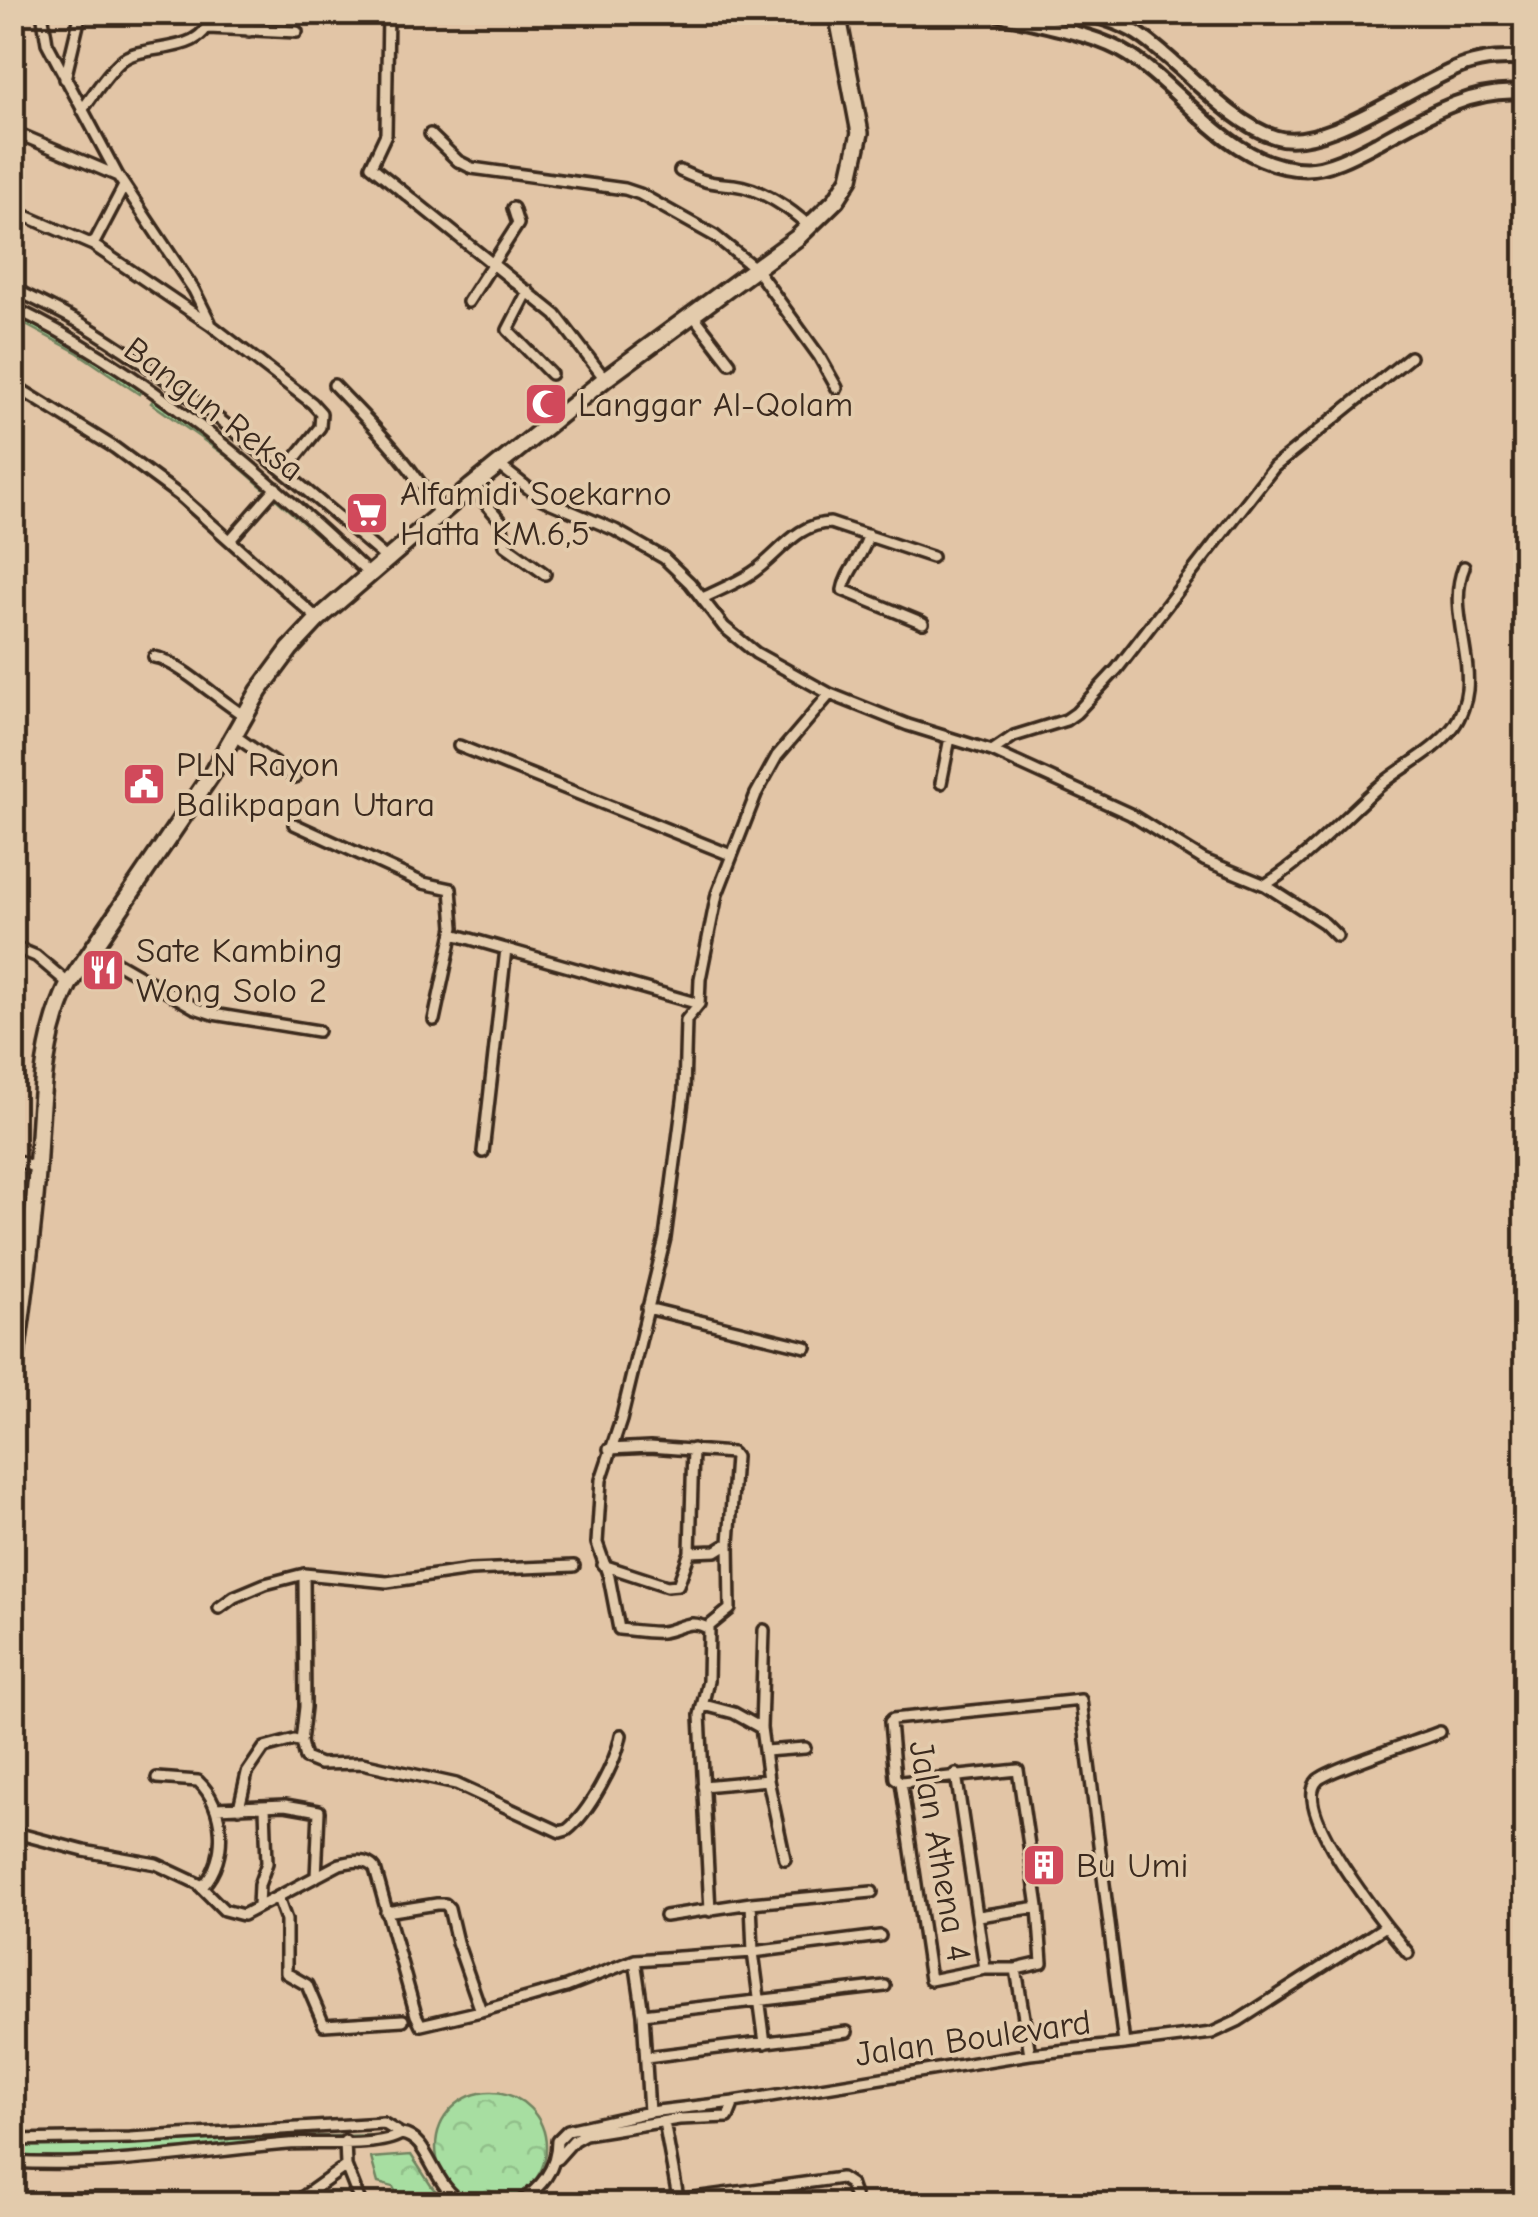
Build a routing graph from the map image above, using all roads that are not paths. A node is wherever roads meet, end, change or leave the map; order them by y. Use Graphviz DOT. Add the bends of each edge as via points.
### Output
graph roads {
  1 [pos="42,12"];
  2 [pos="81,12"];
  3 [pos="213,12"];
  4 [pos="249,12"];
  5 [pos="388,12"];
  6 [pos="836,12"];
  7 [pos="854,12"];
  8 [pos="991,12"];
  9 [pos="1084,12"];
  10 [pos="208,28"];
  11 [pos="249,31"];
  12 [pos="297,32"];
  13 [pos="842,36"];
  14 [pos="1526,59"];
  15 [pos="65,79"];
  16 [pos="1526,93"];
  17 [pos="82,110"];
  18 [pos="12,131"];
  19 [pos="430,134"];
  20 [pos="680,172"];
  21 [pos="121,181"];
  22 [pos="513,208"];
  23 [pos="12,210"];
  24 [pos="810,227"];
  25 [pos="92,245"];
  26 [pos="490,264"];
  27 [pos="756,270"];
  28 [pos="12,288"];
  29 [pos="528,291"];
  30 [pos="468,302"];
  31 [pos="12,307"];
  32 [pos="694,315"];
  33 [pos="211,324"];
  34 [pos="1410,357"];
  35 [pos="730,363"];
  36 [pos="551,374"];
  37 [pos="166,379"];
  38 [pos="605,380"];
  39 [pos="12,384"];
  40 [pos="334,384"];
  41 [pos="836,388"];
  42 [pos="154,394"];
  43 [pos="500,466"];
  44 [pos="284,471"];
  45 [pos="471,487"];
  46 [pos="276,488"];
  47 [pos="440,514"];
  48 [pos="868,535"];
  49 [pos="231,539"];
  50 [pos="932,557"];
  51 [pos="386,558"];
  52 [pos="1464,567"];
  53 [pos="369,574"];
  54 [pos="545,574"];
  55 [pos="702,598"];
  56 [pos="318,619"];
  57 [pos="923,623"];
  58 [pos="154,657"];
  59 [pos="830,694"];
  60 [pos="245,716"];
  61 [pos="234,736"];
  62 [pos="950,738"];
  63 [pos="459,746"];
  64 [pos="992,751"];
  65 [pos="295,778"];
  66 [pos="941,783"];
  67 [pos="294,824"];
  68 [pos="731,855"];
  69 [pos="1265,885"];
  70 [pos="453,934"];
  71 [pos="1337,936"];
  72 [pos="12,946"];
  73 [pos="93,949"];
  74 [pos="506,949"];
  75 [pos="68,984"];
  76 [pos="699,1004"];
  77 [pos="434,1020"];
  78 [pos="318,1032"];
  79 [pos="483,1152"];
  80 [pos="12,1160"];
  81 [pos="37,1168"];
  82 [pos="648,1308"];
  83 [pos="806,1347"];
  84 [pos="12,1387"];
  85 [pos="609,1449"];
  86 [pos="693,1449"];
  87 [pos="729,1543"];
  88 [pos="690,1552"];
  89 [pos="603,1565"];
  90 [pos="574,1566"];
  91 [pos="304,1574"];
  92 [pos="218,1608"];
  93 [pos="708,1627"];
  94 [pos="764,1630"];
  95 [pos="704,1705"];
  96 [pos="890,1722"];
  97 [pos="761,1728"];
  98 [pos="1440,1732"];
  99 [pos="620,1735"];
  100 [pos="300,1742"];
  101 [pos="805,1748"];
  102 [pos="765,1751"];
  103 [pos="956,1774"];
  104 [pos="156,1778"];
  105 [pos="768,1780"];
  106 [pos="900,1782"];
  107 [pos="703,1786"];
  108 [pos="216,1808"];
  109 [pos="239,1808"];
  110 [pos="265,1808"];
  111 [pos="12,1832"];
  112 [pos="785,1859"];
  113 [pos="316,1877"];
  114 [pos="200,1886"];
  115 [pos="872,1892"];
  116 [pos="274,1901"];
  117 [pos="751,1903"];
  118 [pos="258,1906"];
  119 [pos="1038,1908"];
  120 [pos="710,1911"];
  121 [pos="386,1912"];
  122 [pos="665,1916"];
  123 [pos="979,1916"];
  124 [pos="1386,1926"];
  125 [pos="880,1936"];
  126 [pos="753,1952"];
  127 [pos="1408,1953"];
  128 [pos="635,1960"];
  129 [pos="985,1969"];
  130 [pos="1016,1969"];
  131 [pos="886,1986"];
  132 [pos="760,1998"];
  133 [pos="481,2011"];
  134 [pos="643,2014"];
  135 [pos="403,2020"];
  136 [pos="848,2032"];
  137 [pos="766,2043"];
  138 [pos="1124,2044"];
  139 [pos="1030,2054"];
  140 [pos="646,2057"];
  141 [pos="734,2102"];
  142 [pos="649,2112"];
  143 [pos="664,2122"];
  144 [pos="401,2134"];
  145 [pos="12,2140"];
  146 [pos="344,2141"];
  147 [pos="557,2159"];
  148 [pos="12,2162"];
  149 [pos="346,2166"];
  150 [pos="679,2202"];
  151 [pos="296,2204"];
  152 [pos="361,2204"];
  153 [pos="465,2204"];
  154 [pos="518,2204"];
  155 [pos="857,2204"];
  1 -- 15 [label="street" via="47,44"];
  2 -- 15 [label="street"];
  3 -- 10 [label="street"];
  4 -- 11 [label="street"];
  5 -- 26 [label="street" via="386,134 372,166"];
  6 -- 13 [label="highway"];
  7 -- 13 [label="highway"];
  8 -- 16 [label="street" via="1125,52 1233,142 1277,164 1307,169 1360,152 1474,95"];
  9 -- 14 [label="street" via="1142,36 1227,109 1262,132 1292,140 1338,127 1463,66"];
  10 -- 11 [label="street"];
  10 -- 17 [label="street" via="172,48 121,61"];
  11 -- 12 [label="street"];
  13 -- 24 [label="highway" via="858,150 844,189"];
  15 -- 17 [label="street"];
  17 -- 21 [label="street"];
  18 -- 21 [label="street"];
  19 -- 27 [label="street" via="465,166 640,194 715,236"];
  20 -- 24 [label="street" via="760,193"];
  21 -- 25 [label="street"];
  21 -- 33 [label="street"];
  22 -- 26 [label="street" via="518,224"];
  23 -- 25 [label="street"];
  24 -- 27 [label="highway"];
  25 -- 33 [label="street"];
  26 -- 29 [label="street"];
  26 -- 30 [label="street"];
  27 -- 32 [label="highway"];
  27 -- 41 [label="street"];
  28 -- 37 [label="street"];
  29 -- 36 [label="street" via="508,330"];
  29 -- 38 [label="street"];
  31 -- 42 [label="street, Bangun Reksa"];
  32 -- 35 [label="street"];
  32 -- 38 [label="highway"];
  33 -- 44 [label="street" via="321,413 320,427"];
  34 -- 64 [label="street" via="1274,467 1076,712"];
  37 -- 42 [label="street"];
  37 -- 44 [label="street"];
  38 -- 43 [label="highway"];
  39 -- 49 [label="street" via="138,464"];
  40 -- 47 [label="street" via="392,447"];
  42 -- 46 [label="street, Bangun Reksa"];
  43 -- 45 [label="highway"];
  43 -- 55 [label="street" via="542,499 650,548"];
  44 -- 51 [label="street"];
  45 -- 47 [label="highway"];
  45 -- 54 [label="street" via="501,521 505,545"];
  46 -- 49 [label="street"];
  46 -- 53 [label="street, Bangun Reksa"];
  47 -- 51 [label="highway"];
  48 -- 50 [label="street"];
  48 -- 55 [label="street" via="817,523 749,574"];
  48 -- 57 [label="street" via="843,591"];
  49 -- 56 [label="street"];
  51 -- 53 [label="highway"];
  52 -- 69 [label="street" via="1459,602 1468,685 1454,726"];
  53 -- 56 [label="highway"];
  55 -- 59 [label="street" via="740,642"];
  56 -- 60 [label="highway"];
  58 -- 60 [label="street"];
  59 -- 62 [label="street"];
  59 -- 68 [label="street" via="764,774"];
  60 -- 61 [label="highway"];
  61 -- 65 [label="street"];
  61 -- 73 [label="highway"];
  62 -- 64 [label="street"];
  62 -- 66 [label="street"];
  63 -- 68 [label="street"];
  64 -- 69 [label="street"];
  67 -- 70 [label="street" via="423,883 451,889"];
  68 -- 76 [label="street" via="717,894"];
  69 -- 71 [label="street"];
  70 -- 74 [label="street"];
  70 -- 77 [label="street"];
  72 -- 75 [label="street" via="36,956"];
  73 -- 75 [label="highway"];
  73 -- 78 [label="street" via="213,1014"];
  74 -- 76 [label="street"];
  74 -- 79 [label="street"];
  75 -- 81 [label="highway" via="44,1070"];
  76 -- 82 [label="street" via="686,1020 672,1192"];
  80 -- 81 [label="street"];
  81 -- 84 [label="highway"];
  82 -- 83 [label="street"];
  82 -- 85 [label="street"];
  85 -- 86 [label="street"];
  85 -- 89 [label="street" via="597,1543"];
  86 -- 87 [label="street" via="735,1457"];
  86 -- 88 [label="street"];
  87 -- 88 [label="street"];
  87 -- 93 [label="street" via="730,1609"];
  88 -- 89 [label="street" via="674,1586"];
  89 -- 93 [label="street" via="618,1629"];
  90 -- 91 [label="street" via="388,1582"];
  91 -- 92 [label="street"];
  91 -- 100 [label="street" via="306,1707"];
  93 -- 95 [label="street"];
  94 -- 97 [label="street"];
  95 -- 97 [label="street"];
  95 -- 107 [label="street"];
  96 -- 106 [label="street, Jalan Athena 4"];
  96 -- 138 [label="street, Jalan Boulevard" via="1078,1699 1084,1704"];
  97 -- 102 [label="street"];
  98 -- 124 [label="street" via="1336,1770 1313,1790 1314,1814"];
  99 -- 100 [label="street" via="616,1757 590,1803 560,1832 456,1784 362,1763 320,1764 305,1758"];
  100 -- 109 [label="street" via="264,1748 248,1773"];
  101 -- 102 [label="street"];
  102 -- 105 [label="street"];
  103 -- 106 [label="street"];
  103 -- 119 [label="street" via="1016,1769"];
  103 -- 123 [label="street"];
  104 -- 108 [label="street" via="198,1781"];
  105 -- 107 [label="street"];
  105 -- 112 [label="street"];
  106 -- 129 [label="street, Jalan Athena 4" via="930,1980"];
  107 -- 120 [label="street"];
  108 -- 109 [label="street"];
  108 -- 114 [label="street" via="220,1842 209,1879"];
  109 -- 110 [label="street"];
  110 -- 113 [label="street" via="320,1811"];
  110 -- 118 [label="street"];
  111 -- 114 [label="street" via="156,1864"];
  113 -- 116 [label="street"];
  113 -- 121 [label="street" via="340,1864 369,1863"];
  114 -- 118 [label="street" via="233,1915"];
  115 -- 117 [label="street"];
  116 -- 118 [label="street"];
  116 -- 135 [label="street" via="286,1920 286,1973 307,1985 324,2025"];
  117 -- 120 [label="street"];
  117 -- 126 [label="street"];
  119 -- 123 [label="street"];
  119 -- 130 [label="street" via="1045,1961"];
  120 -- 122 [label="street"];
  121 -- 133 [label="street" via="445,1904"];
  121 -- 133 [label="street" via="421,2025"];
  123 -- 129 [label="street"];
  124 -- 127 [label="street"];
  124 -- 138 [label="street" via="1212,2033"];
  125 -- 126 [label="street"];
  126 -- 128 [label="street"];
  126 -- 132 [label="street"];
  128 -- 133 [label="street"];
  128 -- 134 [label="street"];
  129 -- 130 [label="street"];
  130 -- 139 [label="street"];
  131 -- 132 [label="street"];
  132 -- 134 [label="street"];
  132 -- 137 [label="street"];
  134 -- 140 [label="street"];
  136 -- 137 [label="street"];
  137 -- 140 [label="street"];
  138 -- 139 [label="street, Jalan Boulevard"];
  139 -- 141 [label="street, Jalan Boulevard"];
  140 -- 142 [label="street"];
  141 -- 142 [label="street, Jalan Boulevard"];
  141 -- 143 [label="street" via="728,2117"];
  142 -- 147 [label="street, Jalan Boulevard" via="560,2134"];
  143 -- 147 [label="street" via="585,2134"];
  143 -- 150 [label="street"];
  144 -- 145 [label="street" via="383,2123"];
  144 -- 146 [label="street" via="389,2141"];
  144 -- 153 [label="street" via="421,2142 440,2182"];
  146 -- 148 [label="street" via="96,2162"];
  146 -- 149 [label="street"];
  147 -- 154 [label="street, Jalan Boulevard" via="544,2182"];
  149 -- 151 [label="street"];
  149 -- 152 [label="street"];
  150 -- 155 [label="street" via="840,2178 850,2184"];
}
